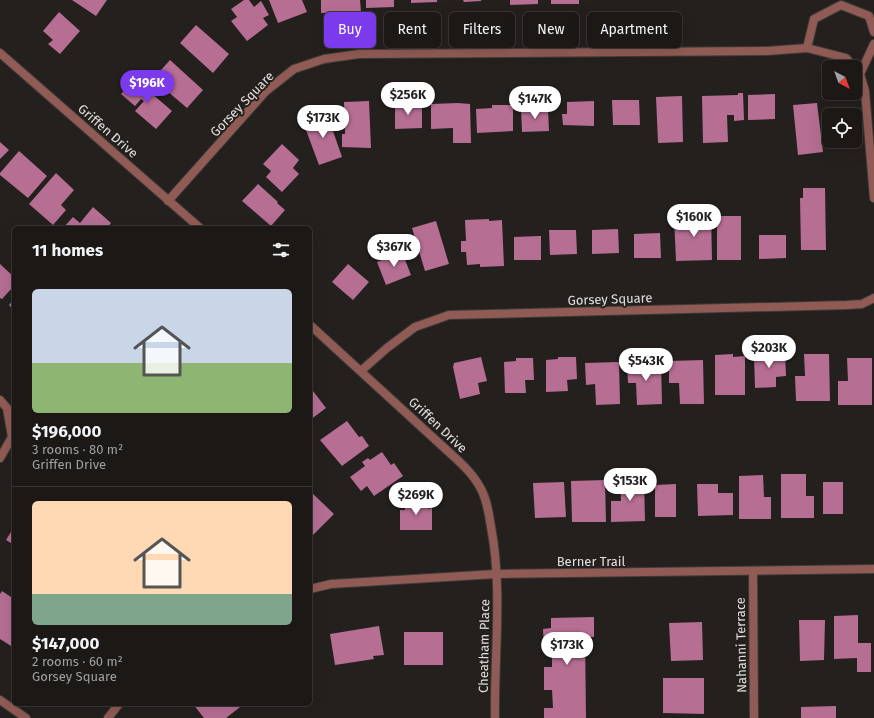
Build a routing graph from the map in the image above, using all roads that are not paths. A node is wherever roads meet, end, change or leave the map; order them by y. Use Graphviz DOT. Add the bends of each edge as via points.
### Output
graph roads {
  1 [pos="874,32"];
  2 [pos="874,44"];
  3 [pos="807,48"];
  4 [pos="0,53"];
  5 [pos="848,60"];
  6 [pos="862,61"];
  7 [pos="862,84"];
  8 [pos="874,198"];
  9 [pos="168,201"];
  10 [pos="198,226"];
  11 [pos="874,298"];
  12 [pos="312,327"];
  13 [pos="362,370"];
  14 [pos="0,400"];
  15 [pos="0,458"];
  16 [pos="874,569"];
  17 [pos="753,572"];
  18 [pos="496,574"];
  19 [pos="312,589"];
  20 [pos="0,700"];
  21 [pos="117,706"];
  22 [pos="26,718"];
  23 [pos="108,718"];
  24 [pos="495,718"];
  25 [pos="754,718"];
  1 -- 3 [label="street" via="869,16 841,4 814,19"];
  2 -- 6 [label="street"];
  3 -- 5 [label="street, Gorsey Square"];
  3 -- 9 [label="street, Gorsey Square" via="759,51 359,54 324,59 294,69 266,92"];
  4 -- 9 [label="street, Griffen Drive"];
  7 -- 8 [label="street" via="865,91"];
  9 -- 10 [label="street, Griffen Drive"];
  11 -- 13 [label="street, Gorsey Square" via="862,304 847,305 449,315 415,327"];
  12 -- 13 [label="street, Griffen Drive"];
  13 -- 18 [label="street, Griffen Drive" via="451,454 481,489 494,540"];
  14 -- 15 [label="street" via="7,408 12,437"];
  16 -- 17 [label="street, Berner Trail"];
  17 -- 18 [label="street, Berner Trail"];
  17 -- 25 [label="street, Nahanni Terrace"];
  18 -- 19 [label="street, Berner Trail" via="331,584"];
  18 -- 24 [label="street, Cheatham Place"];
  20 -- 22 [label="street"];
  21 -- 23 [label="street"];
}
